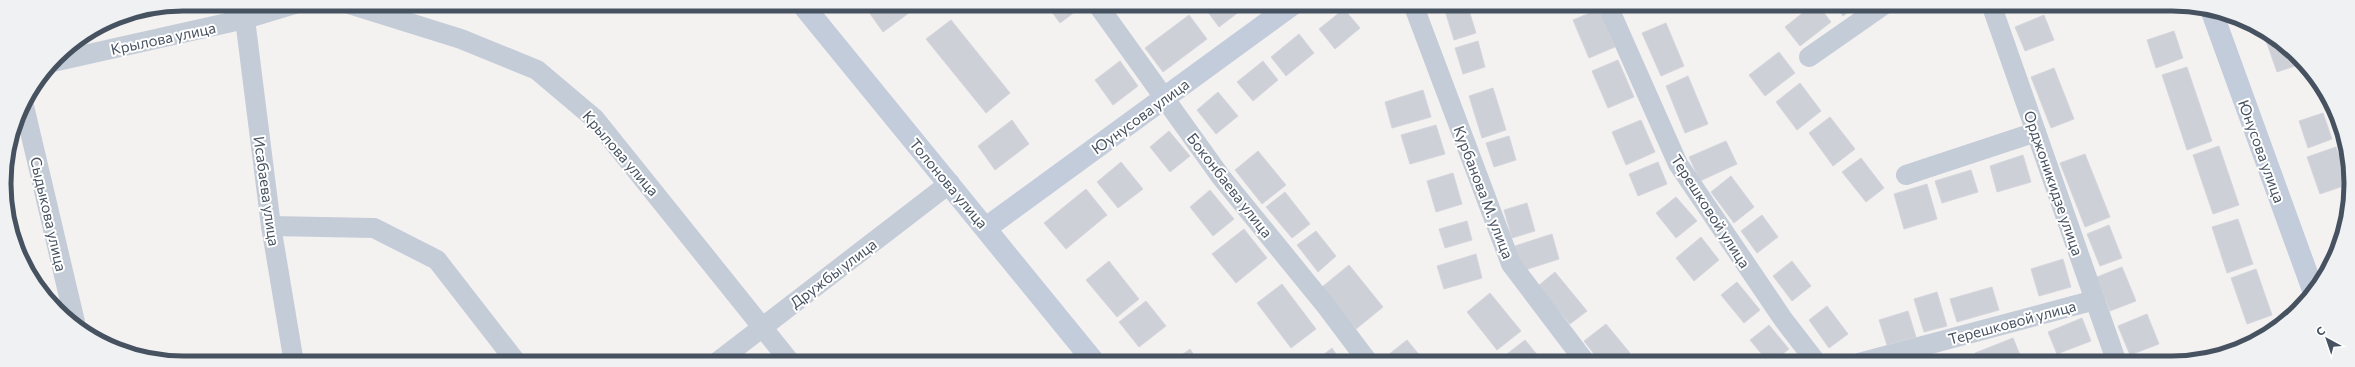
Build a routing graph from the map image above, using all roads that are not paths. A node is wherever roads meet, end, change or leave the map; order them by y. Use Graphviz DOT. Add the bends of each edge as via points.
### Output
graph roads {
  1 [pos="273,11"];
  2 [pos="372,11"];
  3 [pos="808,11"];
  4 [pos="1102,11"];
  5 [pos="1283,11"];
  6 [pos="1416,11"];
  7 [pos="1610,11"];
  8 [pos="1876,11"];
  9 [pos="1993,11"];
  10 [pos="2214,16"];
  11 [pos="244,20"];
  12 [pos="1809,57"];
  13 [pos="65,59"];
  14 [pos="1165,98"];
  15 [pos="26,113"];
  16 [pos="2036,132"];
  17 [pos="1906,175"];
  18 [pos="950,183"];
  19 [pos="271,226"];
  20 [pos="986,228"];
  21 [pos="2311,285"];
  22 [pos="2095,300"];
  23 [pos="74,316"];
  24 [pos="763,327"];
  25 [pos="293,356"];
  26 [pos="512,356"];
  27 [pos="725,356"];
  28 [pos="786,356"];
  29 [pos="1089,356"];
  30 [pos="1364,356"];
  31 [pos="1581,356"];
  32 [pos="1812,356"];
  33 [pos="1885,356"];
  34 [pos="2115,356"];
  1 -- 11 [label="street, Крылова улица"];
  2 -- 24 [label="street, Крылова улица" via="461,39 537,70 595,119"];
  3 -- 18 [label="main road, Толонова улица"];
  4 -- 14 [label="street, Боконбаева улица"];
  5 -- 14 [label="main road, Юунусова улица"];
  6 -- 31 [label="street, Курбанова М. улица" via="1511,264"];
  7 -- 32 [label="street, Терешковой улица" via="1678,164 1783,319"];
  8 -- 12 [label="street"];
  9 -- 16 [label="street, Орджоникидзе улица"];
  10 -- 21 [label="main road, Юнусова улица"];
  11 -- 13 [label="street, Крылова улица"];
  11 -- 19 [label="street, Исабаева улица"];
  14 -- 20 [label="main road, Юунусова улица"];
  14 -- 30 [label="street, Боконбаева улица" via="1221,177"];
  15 -- 23 [label="street, Сыдыкова улица"];
  16 -- 17 [label="street"];
  16 -- 22 [label="street, Орджоникидзе улица"];
  18 -- 20 [label="main road, Толонова улица"];
  18 -- 24 [label="street, Дружбы улица"];
  19 -- 25 [label="street, Исабаева улица"];
  19 -- 26 [label="street" via="374,228 437,260"];
  20 -- 29 [label="main road, Толонова улица"];
  22 -- 33 [label="street, Терешковой улица"];
  22 -- 34 [label="street, Орджоникидзе улица"];
  24 -- 27 [label="street, Дружбы улица"];
  24 -- 28 [label="street, Крылова улица"];
}
